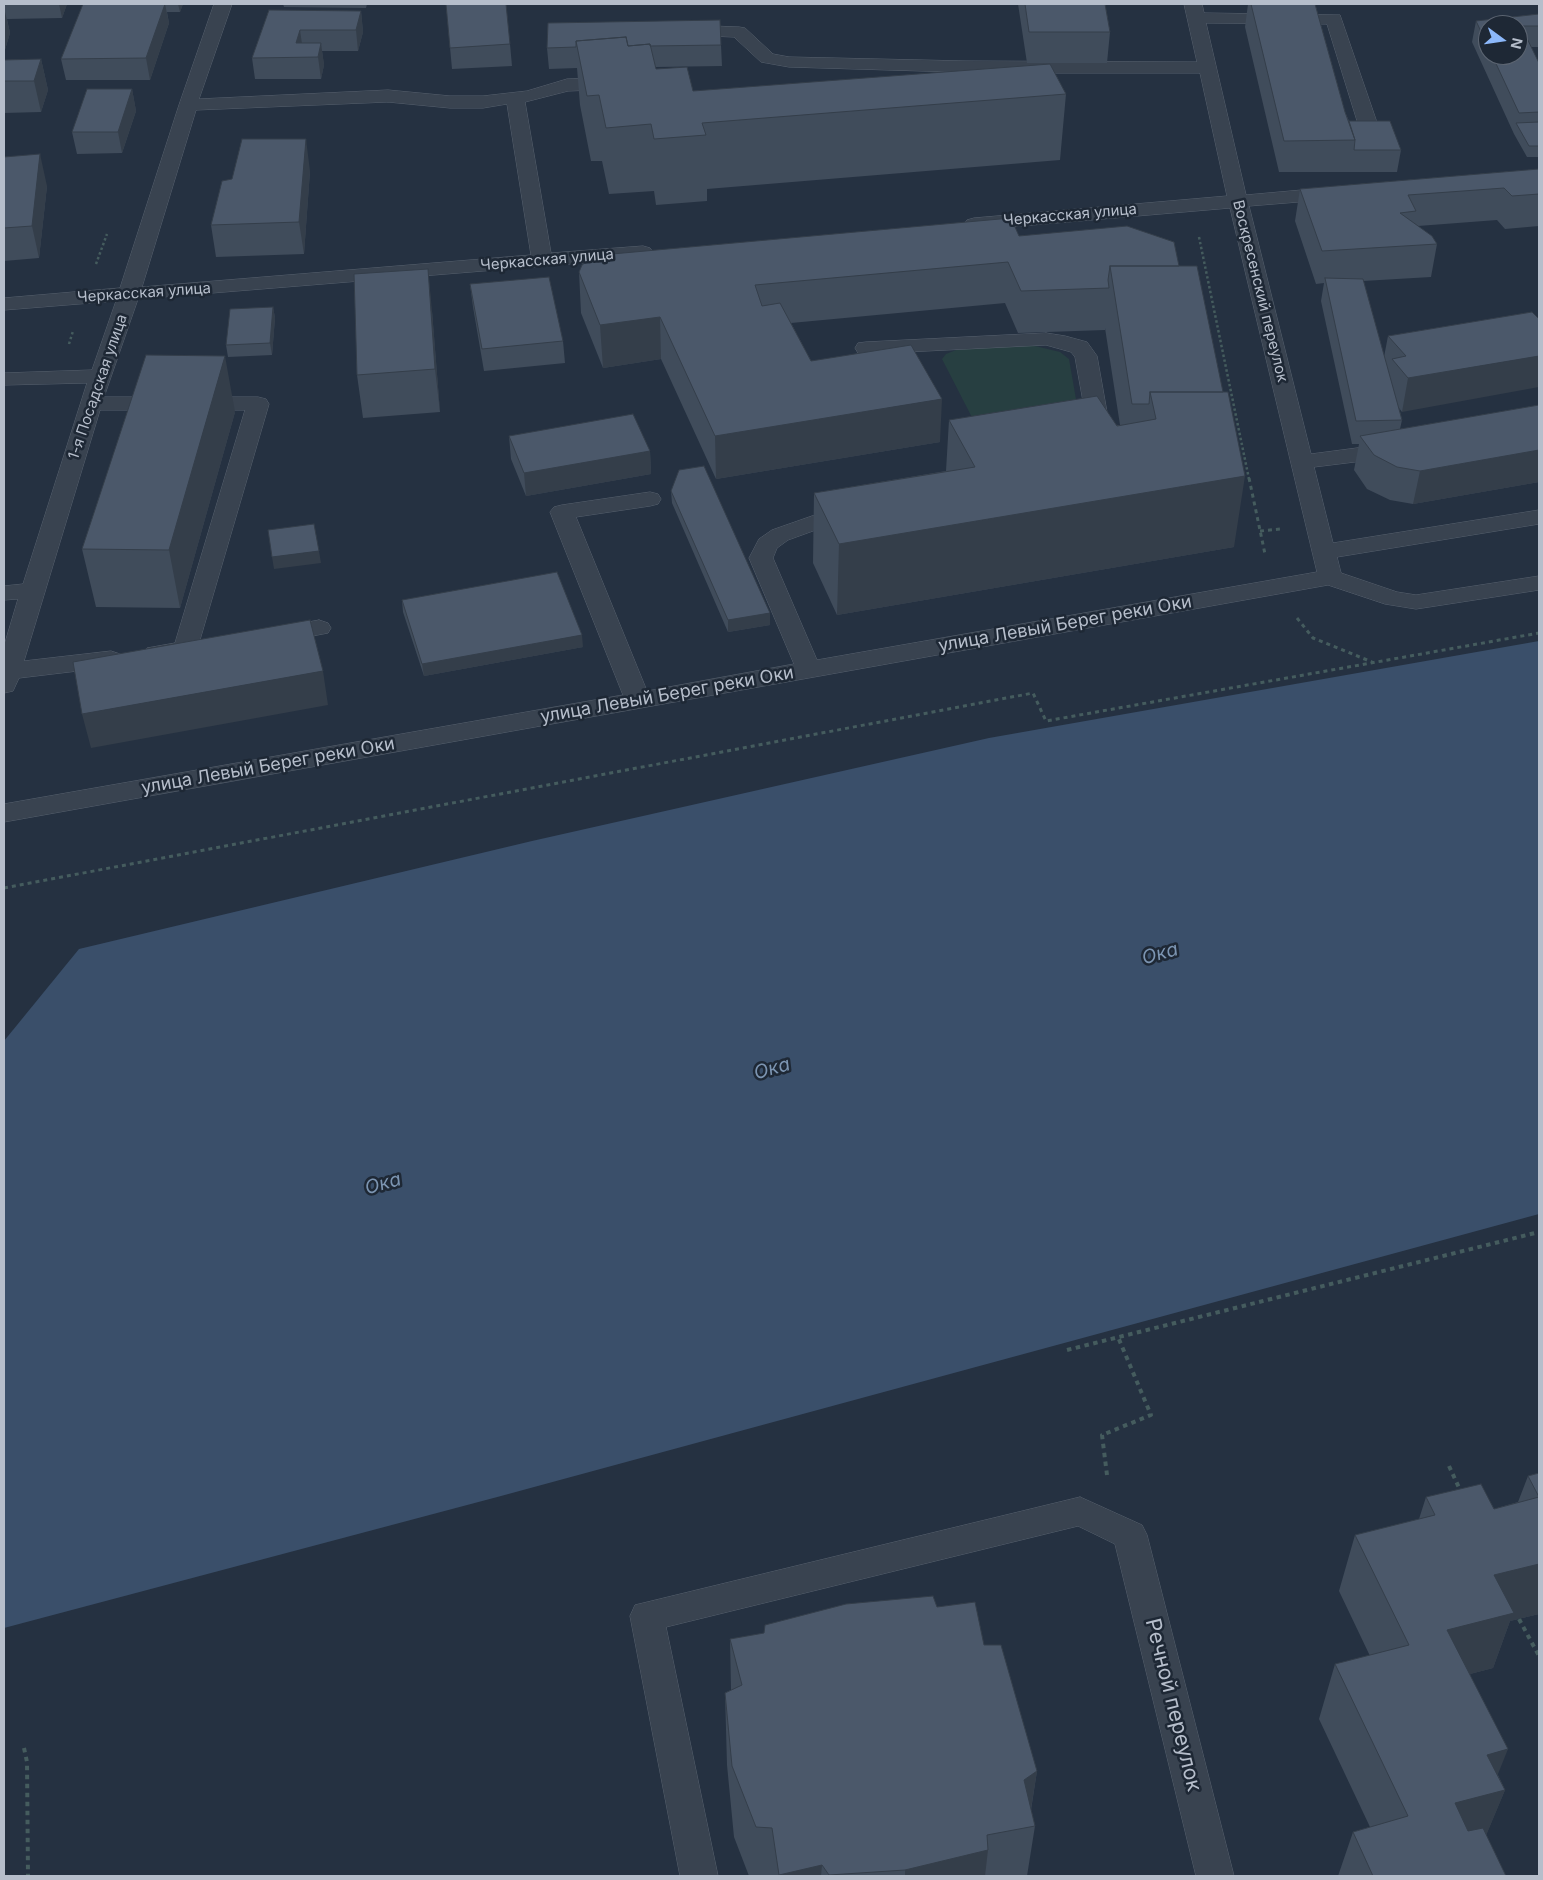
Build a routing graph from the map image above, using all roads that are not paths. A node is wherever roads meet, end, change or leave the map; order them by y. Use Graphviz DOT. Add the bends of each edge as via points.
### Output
graph roads {
  1 [pos="223,4"];
  2 [pos="1194,11"];
  3 [pos="671,31"];
  4 [pos="965,67"];
  5 [pos="1207,68"];
  6 [pos="636,84"];
  7 [pos="516,98"];
  8 [pos="968,103"];
  9 [pos="188,105"];
  10 [pos="1373,140"];
  11 [pos="1351,192"];
  12 [pos="1238,201"];
  13 [pos="956,225"];
  14 [pos="660,250"];
  15 [pos="542,260"];
  16 [pos="130,294"];
  17 [pos="4,304"];
  18 [pos="866,348"];
  19 [pos="100,376"];
  20 [pos="4,378"];
  21 [pos="91,403"];
  22 [pos="1082,447"];
  23 [pos="1412,447"];
  24 [pos="1302,461"];
  25 [pos="650,499"];
  26 [pos="864,505"];
  27 [pos="1539,516"];
  28 [pos="1324,552"];
  29 [pos="1330,577"];
  30 [pos="1539,583"];
  31 [pos="33,591"];
  32 [pos="4,593"];
  33 [pos="319,628"];
  34 [pos="252,639"];
  35 [pos="10,640"];
  36 [pos="214,645"];
  37 [pos="185,650"];
  38 [pos="809,670"];
  39 [pos="6,678"];
  40 [pos="638,700"];
  41 [pos="4,813"];
  42 [pos="699,1876"];
  43 [pos="1215,1876"];
  1 -- 9 [label="street, 1-я Посадская улица"];
  2 -- 5 [label="street, Воскресенский переулок"];
  2 -- 10 [label="street" via="1334,19"];
  3 -- 4 [label="street" via="739,32 767,58 789,62"];
  4 -- 5 [label="street"];
  4 -- 8 [label="street"];
  5 -- 12 [label="street, Воскресенский переулок"];
  6 -- 7 [label="street" via="567,85"];
  7 -- 9 [label="street" via="458,102 388,96"];
  7 -- 15 [label="street"];
  9 -- 16 [label="street, 1-я Посадская улица"];
  11 -- 12 [label="street, Черкасская улица"];
  12 -- 13 [label="street, Черкасская улица"];
  12 -- 24 [label="street, Воскресенский переулок"];
  14 -- 15 [label="street, Черкасская улица"];
  15 -- 16 [label="street, Черкасская улица"];
  16 -- 17 [label="street, Черкасская улица"];
  16 -- 19 [label="street, 1-я Посадская улица"];
  18 -- 22 [label="street" via="1046,339 1079,347 1086,356 1099,429"];
  19 -- 20 [label="street"];
  19 -- 21 [label="street, 1-я Посадская улица"];
  21 -- 31 [label="street, 1-я Посадская улица"];
  21 -- 37 [label="street" via="258,404"];
  23 -- 24 [label="street"];
  24 -- 28 [label="street, Воскресенский переулок"];
  25 -- 40 [label="street" via="562,512"];
  26 -- 38 [label="street" via="780,535 767,544 761,558"];
  27 -- 28 [label="street"];
  28 -- 29 [label="street, Воскресенский переулок"];
  29 -- 30 [label="street" via="1393,599 1416,602"];
  29 -- 38 [label="street, улица Левый Берег реки Оки"];
  31 -- 32 [label="street"];
  31 -- 35 [label="street, 1-я Посадская улица"];
  33 -- 34 [label="street"];
  35 -- 39 [label="street, 1-я Посадская улица"];
  36 -- 37 [label="street"];
  37 -- 39 [label="street"];
  38 -- 40 [label="street, улица Левый Берег реки Оки"];
  40 -- 41 [label="street, улица Левый Берег реки Оки"];
  42 -- 43 [label="street, Речной переулок" via="647,1616 1080,1511 1130,1534"];
}
